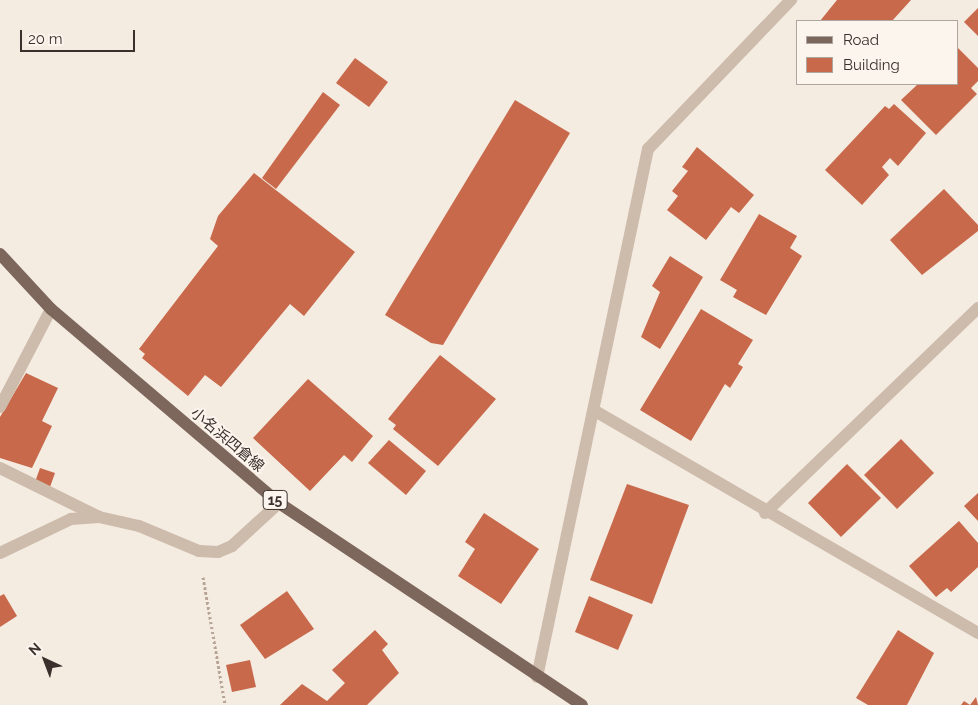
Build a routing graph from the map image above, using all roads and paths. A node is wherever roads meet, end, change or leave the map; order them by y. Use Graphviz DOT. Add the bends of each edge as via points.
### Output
graph roads {
  1 [pos="791,0"];
  2 [pos="0,254"];
  3 [pos="978,308"];
  4 [pos="51,309"];
  5 [pos="0,407"];
  6 [pos="595,411"];
  7 [pos="0,468"];
  8 [pos="279,503"];
  9 [pos="765,513"];
  10 [pos="99,517"];
  11 [pos="199,551"];
  12 [pos="0,553"];
  13 [pos="978,633"];
  14 [pos="537,677"];
  15 [pos="575,703"];
  16 [pos="225,705"];
  1 -- 6 [label="street" via="648,149"];
  2 -- 4 [label="main road, 小名浜四倉線 / 15"];
  3 -- 9 [label="street"];
  4 -- 5 [label="street"];
  4 -- 8 [label="main road, 小名浜四倉線 / 15"];
  6 -- 9 [label="street"];
  6 -- 14 [label="street"];
  7 -- 10 [label="street"];
  8 -- 11 [label="street" via="232,546"];
  8 -- 14 [label="main road, 小名浜四倉線 / 15"];
  9 -- 13 [label="street"];
  10 -- 11 [label="street" via="139,526"];
  10 -- 12 [label="street" via="71,519"];
  11 -- 16 [label="path"];
  14 -- 15 [label="main road, 小名浜四倉線 / 15"];
}
